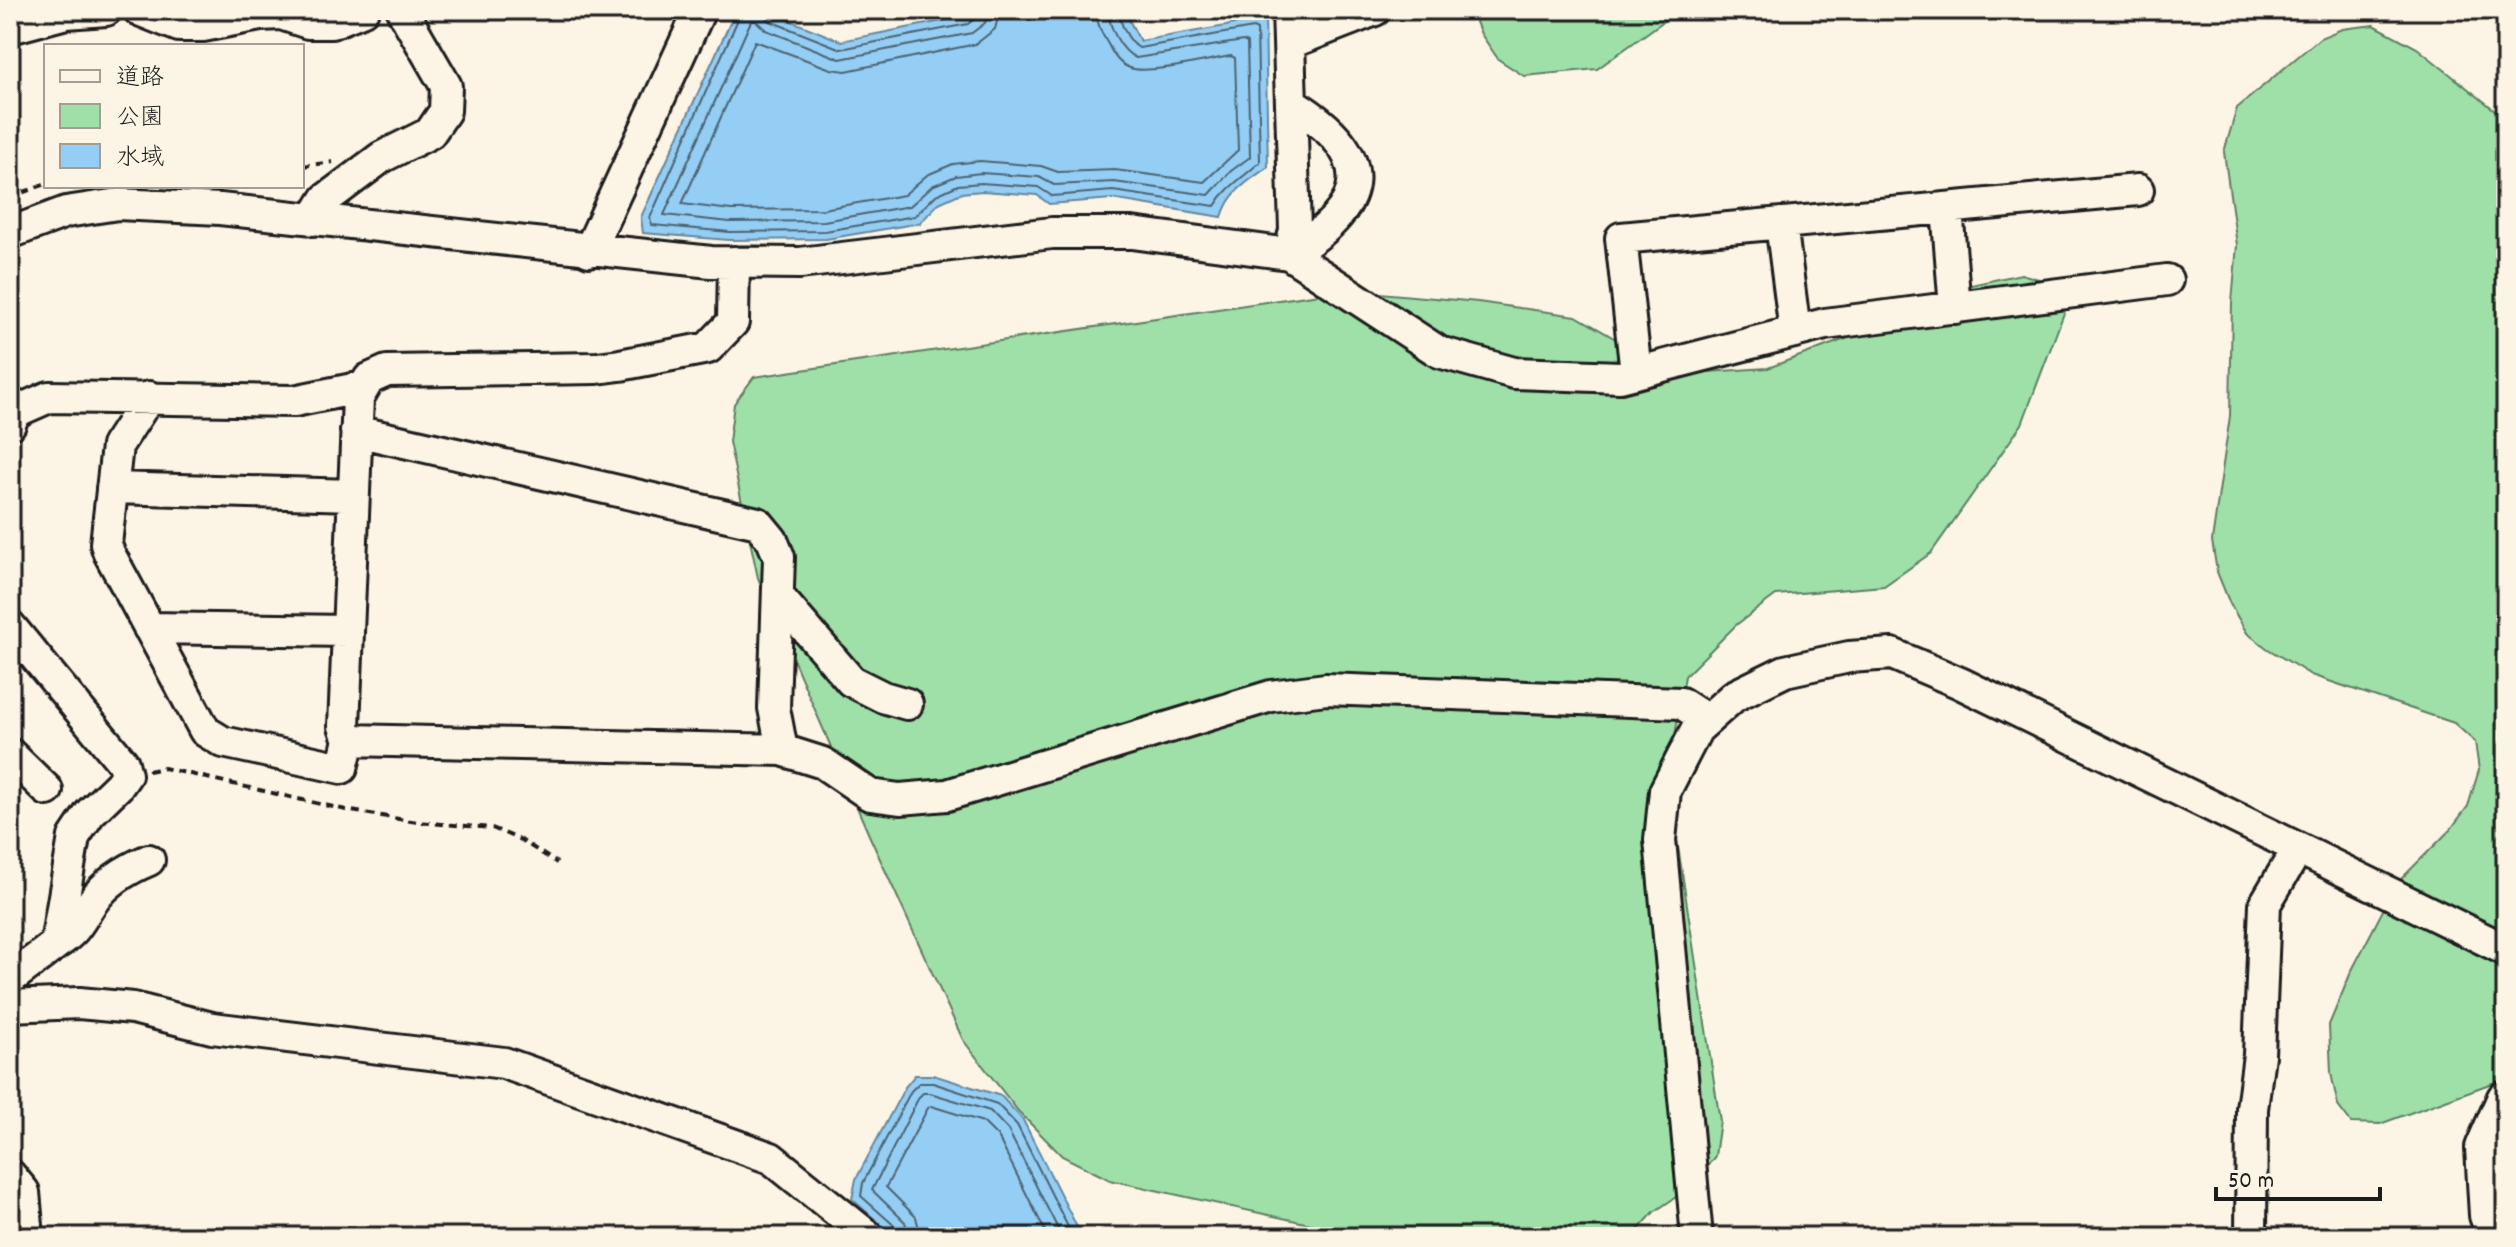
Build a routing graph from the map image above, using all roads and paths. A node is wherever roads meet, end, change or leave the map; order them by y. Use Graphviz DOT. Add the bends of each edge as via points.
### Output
graph roads {
  1 [pos="106,10"];
  2 [pos="139,10"];
  3 [pos="363,10"];
  4 [pos="402,10"];
  5 [pos="700,10"];
  6 [pos="1288,10"];
  7 [pos="1375,10"];
  8 [pos="10,28"];
  9 [pos="1290,43"];
  10 [pos="1292,103"];
  11 [pos="44,185"];
  12 [pos="2138,190"];
  13 [pos="10,197"];
  14 [pos="1947,208"];
  15 [pos="313,220"];
  16 [pos="1781,223"];
  17 [pos="10,233"];
  18 [pos="589,251"];
  19 [pos="1289,254"];
  20 [pos="734,262"];
  21 [pos="2167,280"];
  22 [pos="1955,308"];
  23 [pos="1795,332"];
  24 [pos="1636,373"];
  25 [pos="363,387"];
  26 [pos="149,397"];
  27 [pos="10,424"];
  28 [pos="356,431"];
  29 [pos="112,488"];
  30 [pos="353,495"];
  31 [pos="778,596"];
  32 [pos="10,626"];
  33 [pos="149,628"];
  34 [pos="348,631"];
  35 [pos="907,704"];
  36 [pos="1707,720"];
  37 [pos="349,740"];
  38 [pos="782,750"];
  39 [pos="10,754"];
  40 [pos="126,775"];
  41 [pos="47,790"];
  42 [pos="2297,850"];
  43 [pos="149,860"];
  44 [pos="557,863"];
  45 [pos="56,944"];
  46 [pos="2506,950"];
  47 [pos="10,979"];
  48 [pos="10,1006"];
  49 [pos="2506,1100"];
  50 [pos="10,1175"];
  51 [pos="28,1237"];
  52 [pos="869,1237"];
  53 [pos="1697,1237"];
  54 [pos="2251,1237"];
  55 [pos="2497,1237"];
  1 -- 8 [label="street" via="66,13"];
  2 -- 3 [label="street" via="179,26 281,14 308,23 331,23"];
  4 -- 15 [label="street" via="446,86 445,111 430,133 382,157 326,199"];
  5 -- 18 [label="street"];
  6 -- 9 [label="street"];
  7 -- 9 [label="street"];
  9 -- 10 [label="street"];
  10 -- 19 [label="street" via="1295,230"];
  10 -- 19 [label="street" via="1345,149 1353,166 1354,189 1344,210 1316,238"];
  11 -- 13 [label="path"];
  12 -- 14 [label="street"];
  14 -- 16 [label="street"];
  14 -- 22 [label="street"];
  15 -- 17 [label="street" via="118,204 66,212"];
  15 -- 18 [label="street"];
  16 -- 23 [label="street"];
  16 -- 24 [label="street" via="1621,238"];
  18 -- 20 [label="street"];
  19 -- 20 [label="street" via="1132,233 1052,233 813,262"];
  19 -- 24 [label="street" via="1439,352 1514,373"];
  20 -- 25 [label="street" via="733,322 708,348 597,368 387,371"];
  21 -- 22 [label="street"];
  22 -- 23 [label="street"];
  23 -- 24 [label="street"];
  25 -- 26 [label="street" via="294,401"];
  25 -- 28 [label="street"];
  26 -- 27 [label="street" via="49,397 15,412"];
  26 -- 29 [label="street" via="117,446"];
  28 -- 30 [label="street"];
  28 -- 31 [label="street" via="758,523 779,557"];
  29 -- 30 [label="street"];
  29 -- 33 [label="street" via="106,544"];
  30 -- 34 [label="street"];
  31 -- 35 [label="street" via="851,681"];
  31 -- 38 [label="street" via="774,708"];
  32 -- 40 [label="street" via="123,763"];
  33 -- 34 [label="street"];
  33 -- 37 [label="street" via="205,731 223,742 342,768"];
  34 -- 37 [label="street" via="344,726"];
  36 -- 38 [label="street" via="1681,703 1326,689 1271,696 947,795 900,799 870,795 823,763"];
  36 -- 42 [label="street" via="1734,696 1785,671 1892,654"];
  36 -- 53 [label="street" via="1697,729 1665,791 1660,840"];
  37 -- 38 [label="street"];
  39 -- 41 [label="street"];
  40 -- 44 [label="path" via="164,768 346,810 492,828"];
  40 -- 45 [label="street" via="74,837"];
  42 -- 46 [label="street"];
  42 -- 54 [label="street" via="2265,904 2252,1109"];
  43 -- 45 [label="street" via="112,881 74,932"];
  45 -- 47 [label="street"];
  48 -- 52 [label="street" via="79,1003 133,1008 212,1028 504,1063 771,1158"];
  49 -- 55 [label="main road" via="2485,1148 2489,1215"];
  50 -- 51 [label="street" via="24,1192"];
}
